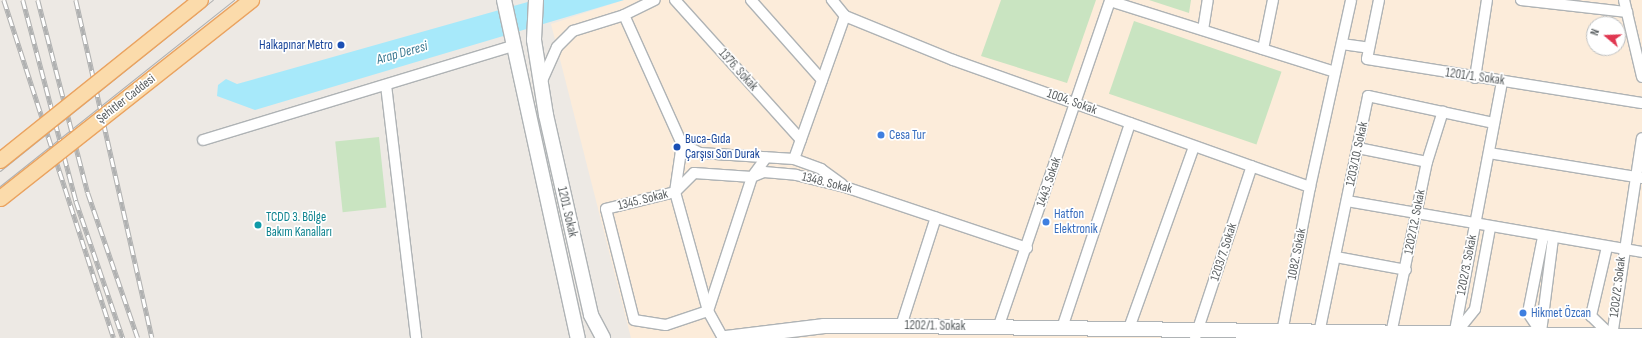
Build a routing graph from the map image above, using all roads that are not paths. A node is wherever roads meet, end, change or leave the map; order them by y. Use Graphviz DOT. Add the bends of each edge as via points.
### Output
graph roads {
  1 [pos="200,0"];
  2 [pos="251,0"];
  3 [pos="504,0"];
  4 [pos="536,0"];
  5 [pos="655,0"];
  6 [pos="675,0"];
  7 [pos="751,0"];
  8 [pos="832,0"];
  9 [pos="1110,0"];
  10 [pos="1208,0"];
  11 [pos="1273,0"];
  12 [pos="1351,0"];
  13 [pos="1379,0"];
  14 [pos="1487,0"];
  15 [pos="1521,0"];
  16 [pos="1624,0"];
  17 [pos="1627,12"];
  18 [pos="624,15"];
  19 [pos="845,16"];
  20 [pos="1203,30"];
  21 [pos="1342,44"];
  22 [pos="513,46"];
  23 [pos="1370,48"];
  24 [pos="1262,49"];
  25 [pos="1336,72"];
  26 [pos="1642,77"];
  27 [pos="1475,78"];
  28 [pos="822,80"];
  29 [pos="1502,81"];
  30 [pos="541,83"];
  31 [pos="386,85"];
  32 [pos="1642,102"];
  33 [pos="1076,103"];
  34 [pos="1443,111"];
  35 [pos="1130,123"];
  36 [pos="1494,123"];
  37 [pos="1642,138"];
  38 [pos="203,140"];
  39 [pos="801,140"];
  40 [pos="682,144"];
  41 [pos="1194,146"];
  42 [pos="1358,148"];
  43 [pos="1489,152"];
  44 [pos="766,158"];
  45 [pos="794,159"];
  46 [pos="0,160"];
  47 [pos="1428,162"];
  48 [pos="1252,166"];
  49 [pos="752,177"];
  50 [pos="1639,178"];
  51 [pos="1305,185"];
  52 [pos="845,187"];
  53 [pos="674,192"];
  54 [pos="0,198"];
  55 [pos="1347,201"];
  56 [pos="1417,214"];
  57 [pos="936,217"];
  58 [pos="1475,226"];
  59 [pos="1490,228"];
  60 [pos="1542,237"];
  61 [pos="1553,238"];
  62 [pos="1606,247"];
  63 [pos="1027,248"];
  64 [pos="1623,249"];
  65 [pos="1642,252"];
  66 [pos="1336,257"];
  67 [pos="1406,270"];
  68 [pos="708,311"];
  69 [pos="901,326"];
  70 [pos="998,328"];
  71 [pos="1062,328"];
  72 [pos="1128,331"];
  73 [pos="1282,332"];
  74 [pos="1012,333"];
  75 [pos="1391,334"];
  76 [pos="1197,335"];
  77 [pos="1532,335"];
  78 [pos="755,336"];
  79 [pos="1319,336"];
  80 [pos="1461,336"];
  81 [pos="1642,336"];
  82 [pos="1605,337"];
  83 [pos="416,338"];
  84 [pos="578,338"];
  85 [pos="603,338"];
  86 [pos="723,338"];
  87 [pos="726,338"];
  1 -- 46 [label="main road, bridge"];
  2 -- 54 [label="main road, Şehitler Caddesi, bridge"];
  3 -- 22 [label="street"];
  4 -- 30 [label="street, 1201. Sokak" via="534,40"];
  5 -- 18 [label="street"];
  6 -- 39 [label="street, 1376. Sokak"];
  7 -- 28 [label="street"];
  8 -- 19 [label="street"];
  9 -- 20 [label="street"];
  9 -- 33 [label="street, 1443. Sokak"];
  10 -- 20 [label="street"];
  11 -- 24 [label="street"];
  12 -- 21 [label="street, 1082. Sokak"];
  13 -- 23 [label="street"];
  14 -- 27 [label="street"];
  15 -- 17 [label="street"];
  16 -- 17 [label="street"];
  17 -- 26 [label="street"];
  18 -- 30 [label="street" via="573,31 557,47"];
  18 -- 40 [label="street"];
  19 -- 28 [label="street"];
  19 -- 33 [label="street, 1004. Sokak" via="953,60"];
  20 -- 24 [label="street"];
  21 -- 23 [label="street"];
  21 -- 25 [label="street, 1082. Sokak"];
  22 -- 31 [label="street"];
  22 -- 84 [label="street"];
  23 -- 27 [label="street, 1201/1. Sokak" via="1367,59"];
  24 -- 25 [label="street"];
  25 -- 51 [label="street, 1082. Sokak"];
  27 -- 29 [label="street, 1201/1. Sokak"];
  28 -- 39 [label="street"];
  29 -- 32 [label="street, 1201/1. Sokak"];
  29 -- 36 [label="street, 1202/3. Sokak"];
  30 -- 85 [label="street, 1201. Sokak" via="591,315"];
  31 -- 38 [label="street"];
  31 -- 83 [label="street"];
  33 -- 35 [label="street, 1004. Sokak"];
  33 -- 63 [label="street, 1443. Sokak"];
  34 -- 36 [label="street, 1203/10. Sokak"];
  34 -- 42 [label="street, 1203/10. Sokak" via="1368,96"];
  34 -- 47 [label="street, 1202/12. Sokak"];
  35 -- 41 [label="street, 1004. Sokak"];
  35 -- 71 [label="street"];
  36 -- 43 [label="street, 1202/3. Sokak"];
  37 -- 50 [label="street, 1202/2. Sokak"];
  39 -- 45 [label="street"];
  40 -- 44 [label="street" via="700,153"];
  40 -- 53 [label="street"];
  41 -- 48 [label="street, 1004. Sokak"];
  41 -- 72 [label="street"];
  42 -- 47 [label="street"];
  42 -- 55 [label="street, 1203/10. Sokak"];
  43 -- 50 [label="street"];
  43 -- 58 [label="street, 1202/3. Sokak"];
  44 -- 45 [label="street"];
  44 -- 49 [label="street"];
  45 -- 52 [label="street" via="821,169"];
  47 -- 56 [label="street, 1202/12. Sokak"];
  48 -- 51 [label="street, 1004. Sokak"];
  48 -- 76 [label="street, 1203/7. Sokak"];
  49 -- 52 [label="street, 1348. Sokak" via="764,172 796,175"];
  49 -- 53 [label="street, 1348. Sokak" via="694,173"];
  49 -- 68 [label="street"];
  50 -- 64 [label="street, 1202/2. Sokak"];
  51 -- 73 [label="street, 1082. Sokak"];
  52 -- 57 [label="street, 1348. Sokak"];
  53 -- 68 [label="street, 1345. Sokak"];
  53 -- 68 [label="street, 1345. Sokak" via="606,209 634,320 666,325"];
  55 -- 56 [label="street"];
  55 -- 66 [label="street, 1203/10. Sokak"];
  56 -- 58 [label="street"];
  56 -- 67 [label="street, 1202/12. Sokak"];
  57 -- 63 [label="street, 1348. Sokak"];
  57 -- 69 [label="street"];
  58 -- 59 [label="street"];
  58 -- 80 [label="street, 1202/3. Sokak"];
  59 -- 60 [label="street"];
  59 -- 80 [label="street, 1202/3. Sokak" via="1475,309"];
  60 -- 61 [label="street"];
  60 -- 77 [label="street" via="1528,313"];
  61 -- 62 [label="street"];
  61 -- 77 [label="street"];
  62 -- 64 [label="street"];
  62 -- 82 [label="street, 1202/2. Sokak" via="1591,316"];
  63 -- 70 [label="street, 1443. Sokak"];
  64 -- 65 [label="street"];
  64 -- 82 [label="street, 1202/2. Sokak"];
  66 -- 67 [label="street"];
  66 -- 79 [label="street, 1203/10. Sokak"];
  67 -- 75 [label="street, 1202/12. Sokak"];
  68 -- 86 [label="street, 1345. Sokak"];
  69 -- 70 [label="street, 1202/1. Sokak"];
  69 -- 78 [label="street, 1202/1. Sokak" via="824,326"];
  70 -- 74 [label="street, 1202/1. Sokak"];
  71 -- 72 [label="street, 1202/1. Sokak"];
  71 -- 74 [label="street, 1202/1. Sokak"];
  72 -- 76 [label="street, 1202/1. Sokak"];
  73 -- 76 [label="street, 1202/1. Sokak"];
  73 -- 79 [label="street, 1202/1. Sokak"];
  75 -- 79 [label="street, 1202/1. Sokak"];
  75 -- 80 [label="street, 1202/1. Sokak"];
  77 -- 80 [label="street, 1202/1. Sokak"];
  77 -- 82 [label="street, 1202/1. Sokak"];
  78 -- 87 [label="street, 1202/1. Sokak"];
  81 -- 82 [label="street, 1202/1. Sokak"];
}
